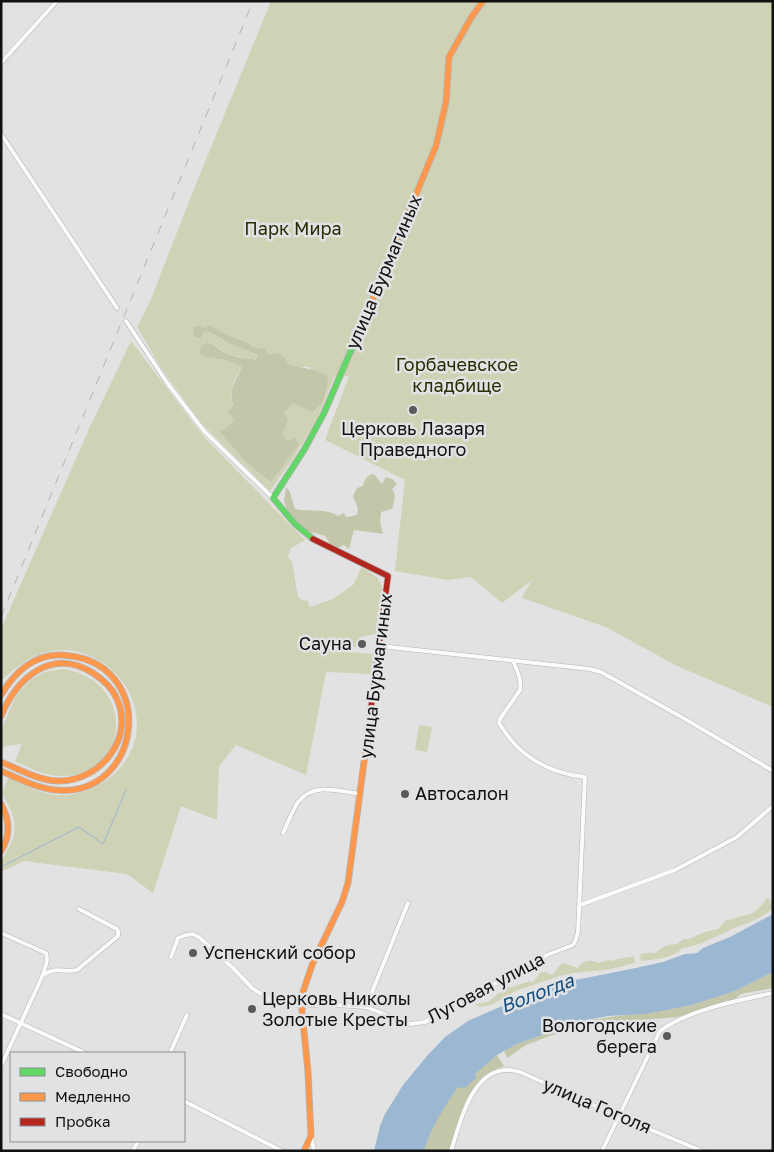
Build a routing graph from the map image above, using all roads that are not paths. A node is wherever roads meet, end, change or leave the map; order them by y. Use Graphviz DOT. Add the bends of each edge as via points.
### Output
graph roads {
  1 [pos="57,1"];
  2 [pos="483,1"];
  3 [pos="1,63"];
  4 [pos="1,134"];
  5 [pos="117,308"];
  6 [pos="126,322"];
  7 [pos="272,498"];
  8 [pos="380,646"];
  9 [pos="513,661"];
  10 [pos="1,695"];
  11 [pos="1,716"];
  12 [pos="1,762"];
  13 [pos="1,771"];
  14 [pos="773,771"];
  15 [pos="360,794"];
  16 [pos="1,804"];
  17 [pos="773,806"];
  18 [pos="283,833"];
  19 [pos="4,844"];
  20 [pos="1,851"];
  21 [pos="408,903"];
  22 [pos="580,905"];
  23 [pos="79,909"];
  24 [pos="1,933"];
  25 [pos="171,957"];
  26 [pos="41,979"];
  27 [pos="773,993"];
  28 [pos="302,1006"];
  29 [pos="366,1007"];
  30 [pos="1,1014"];
  31 [pos="187,1015"];
  32 [pos="21,1023"];
  33 [pos="83,1052"];
  34 [pos="170,1052"];
  35 [pos="1,1066"];
  36 [pos="185,1102"];
  37 [pos="618,1116"];
  38 [pos="311,1136"];
  39 [pos="282,1151"];
  40 [pos="304,1151"];
  41 [pos="314,1151"];
  42 [pos="451,1151"];
  43 [pos="602,1151"];
  44 [pos="702,1151"];
  1 -- 3 [label="street"];
  2 -- 7 [label="street, улица Бурмагиных" via="449,57 446,102 436,146 382,278 324,413"];
  4 -- 5 [label="street"];
  6 -- 7 [label="street" via="204,431"];
  7 -- 8 [label="street, улица Бурмагиных" via="311,538 388,576"];
  8 -- 9 [label="street"];
  8 -- 15 [label="street, улица Бурмагиных"];
  9 -- 14 [label="street" via="601,672"];
  9 -- 22 [label="street" via="521,686 500,719 503,730 539,764 561,773 585,777"];
  10 -- 13 [label="street" via="14,675 32,662 51,656 72,655 95,663 110,674 124,692 130,715 128,738 120,758 108,773 89,784 55,790"];
  11 -- 12 [label="street" via="13,692 26,677 57,664 76,665 97,674 111,688 120,708 121,729 116,747 102,766 72,780 38,777"];
  15 -- 18 [label="street" via="311,791 297,804"];
  15 -- 28 [label="street, улица Бурмагиных" via="346,893 312,964"];
  16 -- 19 [label="street" via="9,822"];
  17 -- 22 [label="street" via="737,838 674,870"];
  19 -- 20 [label="street"];
  21 -- 29 [label="street"];
  22 -- 29 [label="street, Луговая улица" via="578,932 575,942 569,947 464,997 425,1022 410,1024"];
  23 -- 26 [label="street" via="117,929 118,936 77,970 52,970"];
  24 -- 26 [label="street" via="46,953"];
  25 -- 28 [label="street, Луговая улица" via="178,938 193,934 260,994"];
  26 -- 32 [label="street"];
  27 -- 37 [label="street" via="671,1022 660,1031"];
  28 -- 29 [label="street, Луговая улица"];
  28 -- 38 [label="street, улица Бурмагиных"];
  30 -- 32 [label="street"];
  31 -- 34 [label="street"];
  32 -- 33 [label="street"];
  32 -- 35 [label="street"];
  36 -- 39 [label="street"];
  37 -- 42 [label="street, улица Гоголя" via="520,1072 500,1071 480,1082 472,1092"];
  37 -- 43 [label="street"];
  37 -- 44 [label="street, улица Гоголя"];
  38 -- 40 [label="street"];
  38 -- 41 [label="street, улица Бурмагиных"];
}
